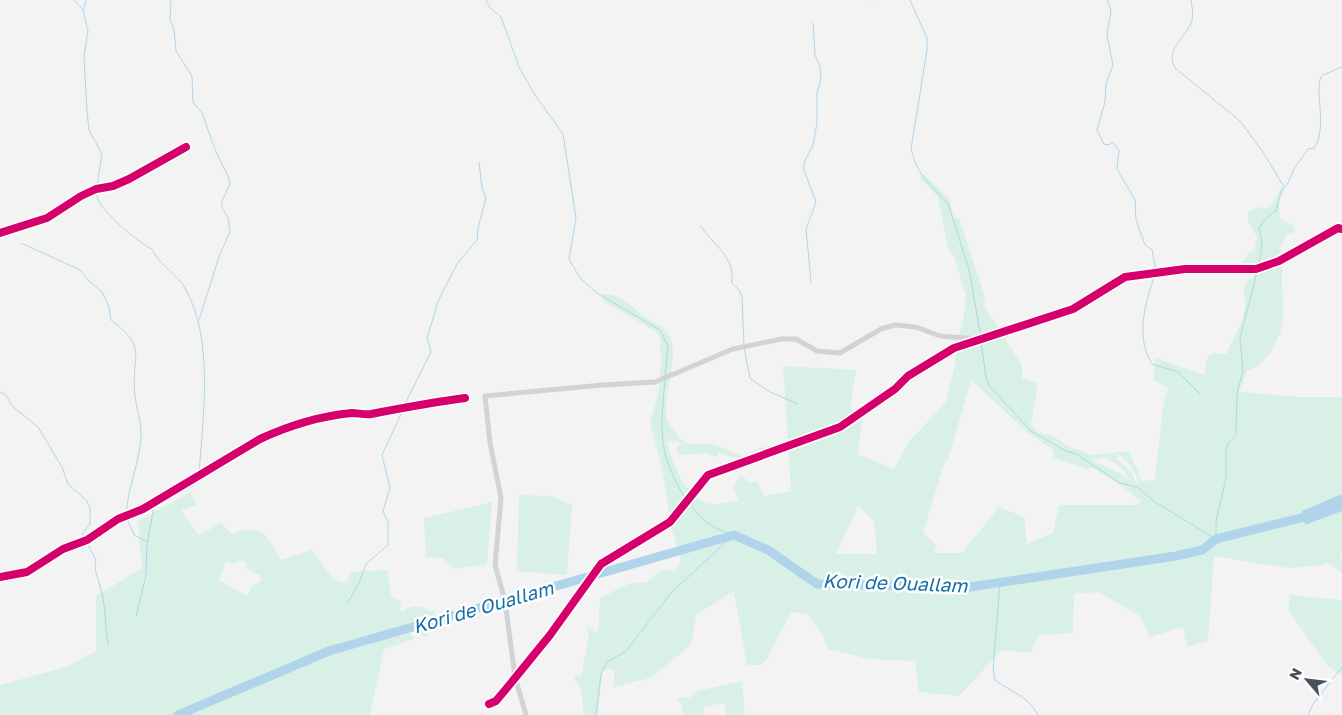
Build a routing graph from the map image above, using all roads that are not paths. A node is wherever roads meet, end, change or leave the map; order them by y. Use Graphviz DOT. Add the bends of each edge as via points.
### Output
graph roads {
  1 [pos="186,147"];
  2 [pos="1342,229"];
  3 [pos="0,233"];
  4 [pos="981,339"];
  5 [pos="465,398"];
  6 [pos="0,577"];
  7 [pos="515,676"];
  8 [pos="489,704"];
  9 [pos="526,715"];
  1 -- 3 [label="street" via="156,166 113,186 81,196 47,218"];
  2 -- 4 [label="street" via="1338,228 1279,261 1256,269 1185,269 1125,276 1073,309"];
  4 -- 7 [label="street" via="954,348 908,376 895,389 840,427 708,475 670,522 600,564 550,635"];
  4 -- 7 [label="street" via="940,336 916,327 895,325 881,329 840,353 817,351 796,339 781,340 733,349 655,382 485,396 501,498 495,565 504,600"];
  5 -- 6 [label="street" via="369,414 352,413 278,430 27,572"];
  7 -- 8 [label="street" via="496,701"];
  7 -- 9 [label="street"];
}
